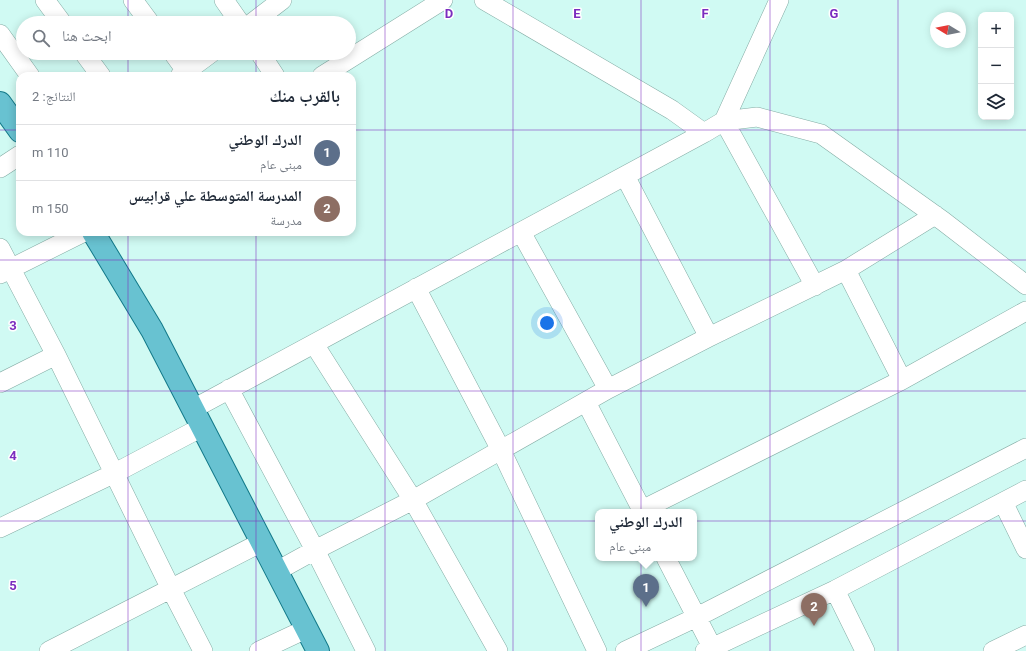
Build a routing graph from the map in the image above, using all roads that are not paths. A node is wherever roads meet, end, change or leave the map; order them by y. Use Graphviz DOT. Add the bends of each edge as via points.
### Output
graph roads {
  1 [pos="45,0"];
  2 [pos="133,0"];
  3 [pos="224,0"];
  4 [pos="282,0"];
  5 [pos="443,0"];
  6 [pos="484,0"];
  7 [pos="779,0"];
  8 [pos="57,16"];
  9 [pos="145,16"];
  10 [pos="235,16"];
  11 [pos="261,16"];
  12 [pos="0,34"];
  13 [pos="356,55"];
  14 [pos="16,56"];
  15 [pos="19,60"];
  16 [pos="89,60"];
  17 [pos="176,60"];
  18 [pos="202,60"];
  19 [pos="264,60"];
  20 [pos="347,60"];
  21 [pos="27,72"];
  22 [pos="98,72"];
  23 [pos="182,72"];
  24 [pos="186,72"];
  25 [pos="272,72"];
  26 [pos="328,72"];
  27 [pos="0,103"];
  28 [pos="724,121"];
  29 [pos="16,125"];
  30 [pos="704,133"];
  31 [pos="16,158"];
  32 [pos="0,168"];
  33 [pos="625,176"];
  34 [pos="935,215"];
  35 [pos="521,232"];
  36 [pos="76,236"];
  37 [pos="95,236"];
  38 [pos="0,248"];
  39 [pos="846,270"];
  40 [pos="5,272"];
  41 [pos="1026,285"];
  42 [pos="815,286"];
  43 [pos="416,288"];
  44 [pos="1026,311"];
  45 [pos="709,337"];
  46 [pos="314,344"];
  47 [pos="56,355"];
  48 [pos="902,380"];
  49 [pos="0,383"];
  50 [pos="229,389"];
  51 [pos="608,390"];
  52 [pos="586,402"];
  53 [pos="197,418"];
  54 [pos="1026,448"];
  55 [pos="501,450"];
  56 [pos="115,473"];
  57 [pos="1026,490"];
  58 [pos="413,500"];
  59 [pos="1003,502"];
  60 [pos="641,509"];
  61 [pos="646,509"];
  62 [pos="0,528"];
  63 [pos="262,542"];
  64 [pos="1026,548"];
  65 [pos="315,550"];
  66 [pos="668,561"];
  67 [pos="277,571"];
  68 [pos="170,589"];
  69 [pos="835,590"];
  70 [pos="697,617"];
  71 [pos="306,629"];
  72 [pos="1026,635"];
  73 [pos="709,649"];
  74 [pos="49,651"];
  75 [pos="203,651"];
  76 [pos="259,651"];
  77 [pos="318,651"];
  78 [pos="366,651"];
  79 [pos="498,651"];
  80 [pos="597,651"];
  81 [pos="625,651"];
  82 [pos="865,651"];
  83 [pos="993,651"];
  1 -- 8 [label="street"];
  2 -- 9 [label="street"];
  3 -- 10 [label="street"];
  4 -- 11 [label="street"];
  5 -- 13 [label="street"];
  6 -- 30 [label="street" via="672,110"];
  7 -- 28 [label="street"];
  12 -- 14 [label="street"];
  15 -- 21 [label="street"];
  16 -- 22 [label="street"];
  17 -- 23 [label="street"];
  18 -- 24 [label="street"];
  19 -- 25 [label="street"];
  20 -- 26 [label="street"];
  27 -- 29 [label="main road"];
  28 -- 30 [label="street"];
  28 -- 34 [label="street" via="758,117 821,134"];
  28 -- 42 [label="street"];
  30 -- 33 [label="street"];
  31 -- 32 [label="street"];
  33 -- 35 [label="street"];
  33 -- 45 [label="street"];
  34 -- 39 [label="street"];
  34 -- 41 [label="street"];
  35 -- 43 [label="street"];
  35 -- 51 [label="street"];
  36 -- 40 [label="street"];
  37 -- 53 [label="main road" via="152,330"];
  38 -- 40 [label="street"];
  39 -- 42 [label="street"];
  39 -- 48 [label="street"];
  40 -- 47 [label="street"];
  42 -- 45 [label="street"];
  43 -- 46 [label="street"];
  43 -- 55 [label="street"];
  44 -- 48 [label="street"];
  45 -- 51 [label="street"];
  46 -- 50 [label="street"];
  46 -- 58 [label="street"];
  47 -- 49 [label="street"];
  47 -- 56 [label="street"];
  48 -- 61 [label="street"];
  50 -- 53 [label="street"];
  50 -- 65 [label="street"];
  51 -- 52 [label="street"];
  52 -- 55 [label="street"];
  52 -- 60 [label="street"];
  53 -- 56 [label="street"];
  53 -- 63 [label="main road"];
  54 -- 70 [label="street"];
  55 -- 58 [label="street"];
  55 -- 80 [label="street"];
  56 -- 62 [label="street"];
  56 -- 68 [label="street"];
  57 -- 59 [label="street"];
  58 -- 65 [label="street"];
  58 -- 79 [label="street"];
  59 -- 64 [label="street"];
  59 -- 69 [label="street"];
  63 -- 67 [label="main road"];
  63 -- 68 [label="street"];
  65 -- 67 [label="street"];
  65 -- 78 [label="street"];
  66 -- 70 [label="street"];
  67 -- 71 [label="main road"];
  68 -- 74 [label="street"];
  68 -- 75 [label="street"];
  69 -- 73 [label="street"];
  69 -- 82 [label="street"];
  70 -- 73 [label="street"];
  70 -- 81 [label="street"];
  71 -- 76 [label="street"];
  71 -- 77 [label="main road"];
  72 -- 83 [label="street"];
}
